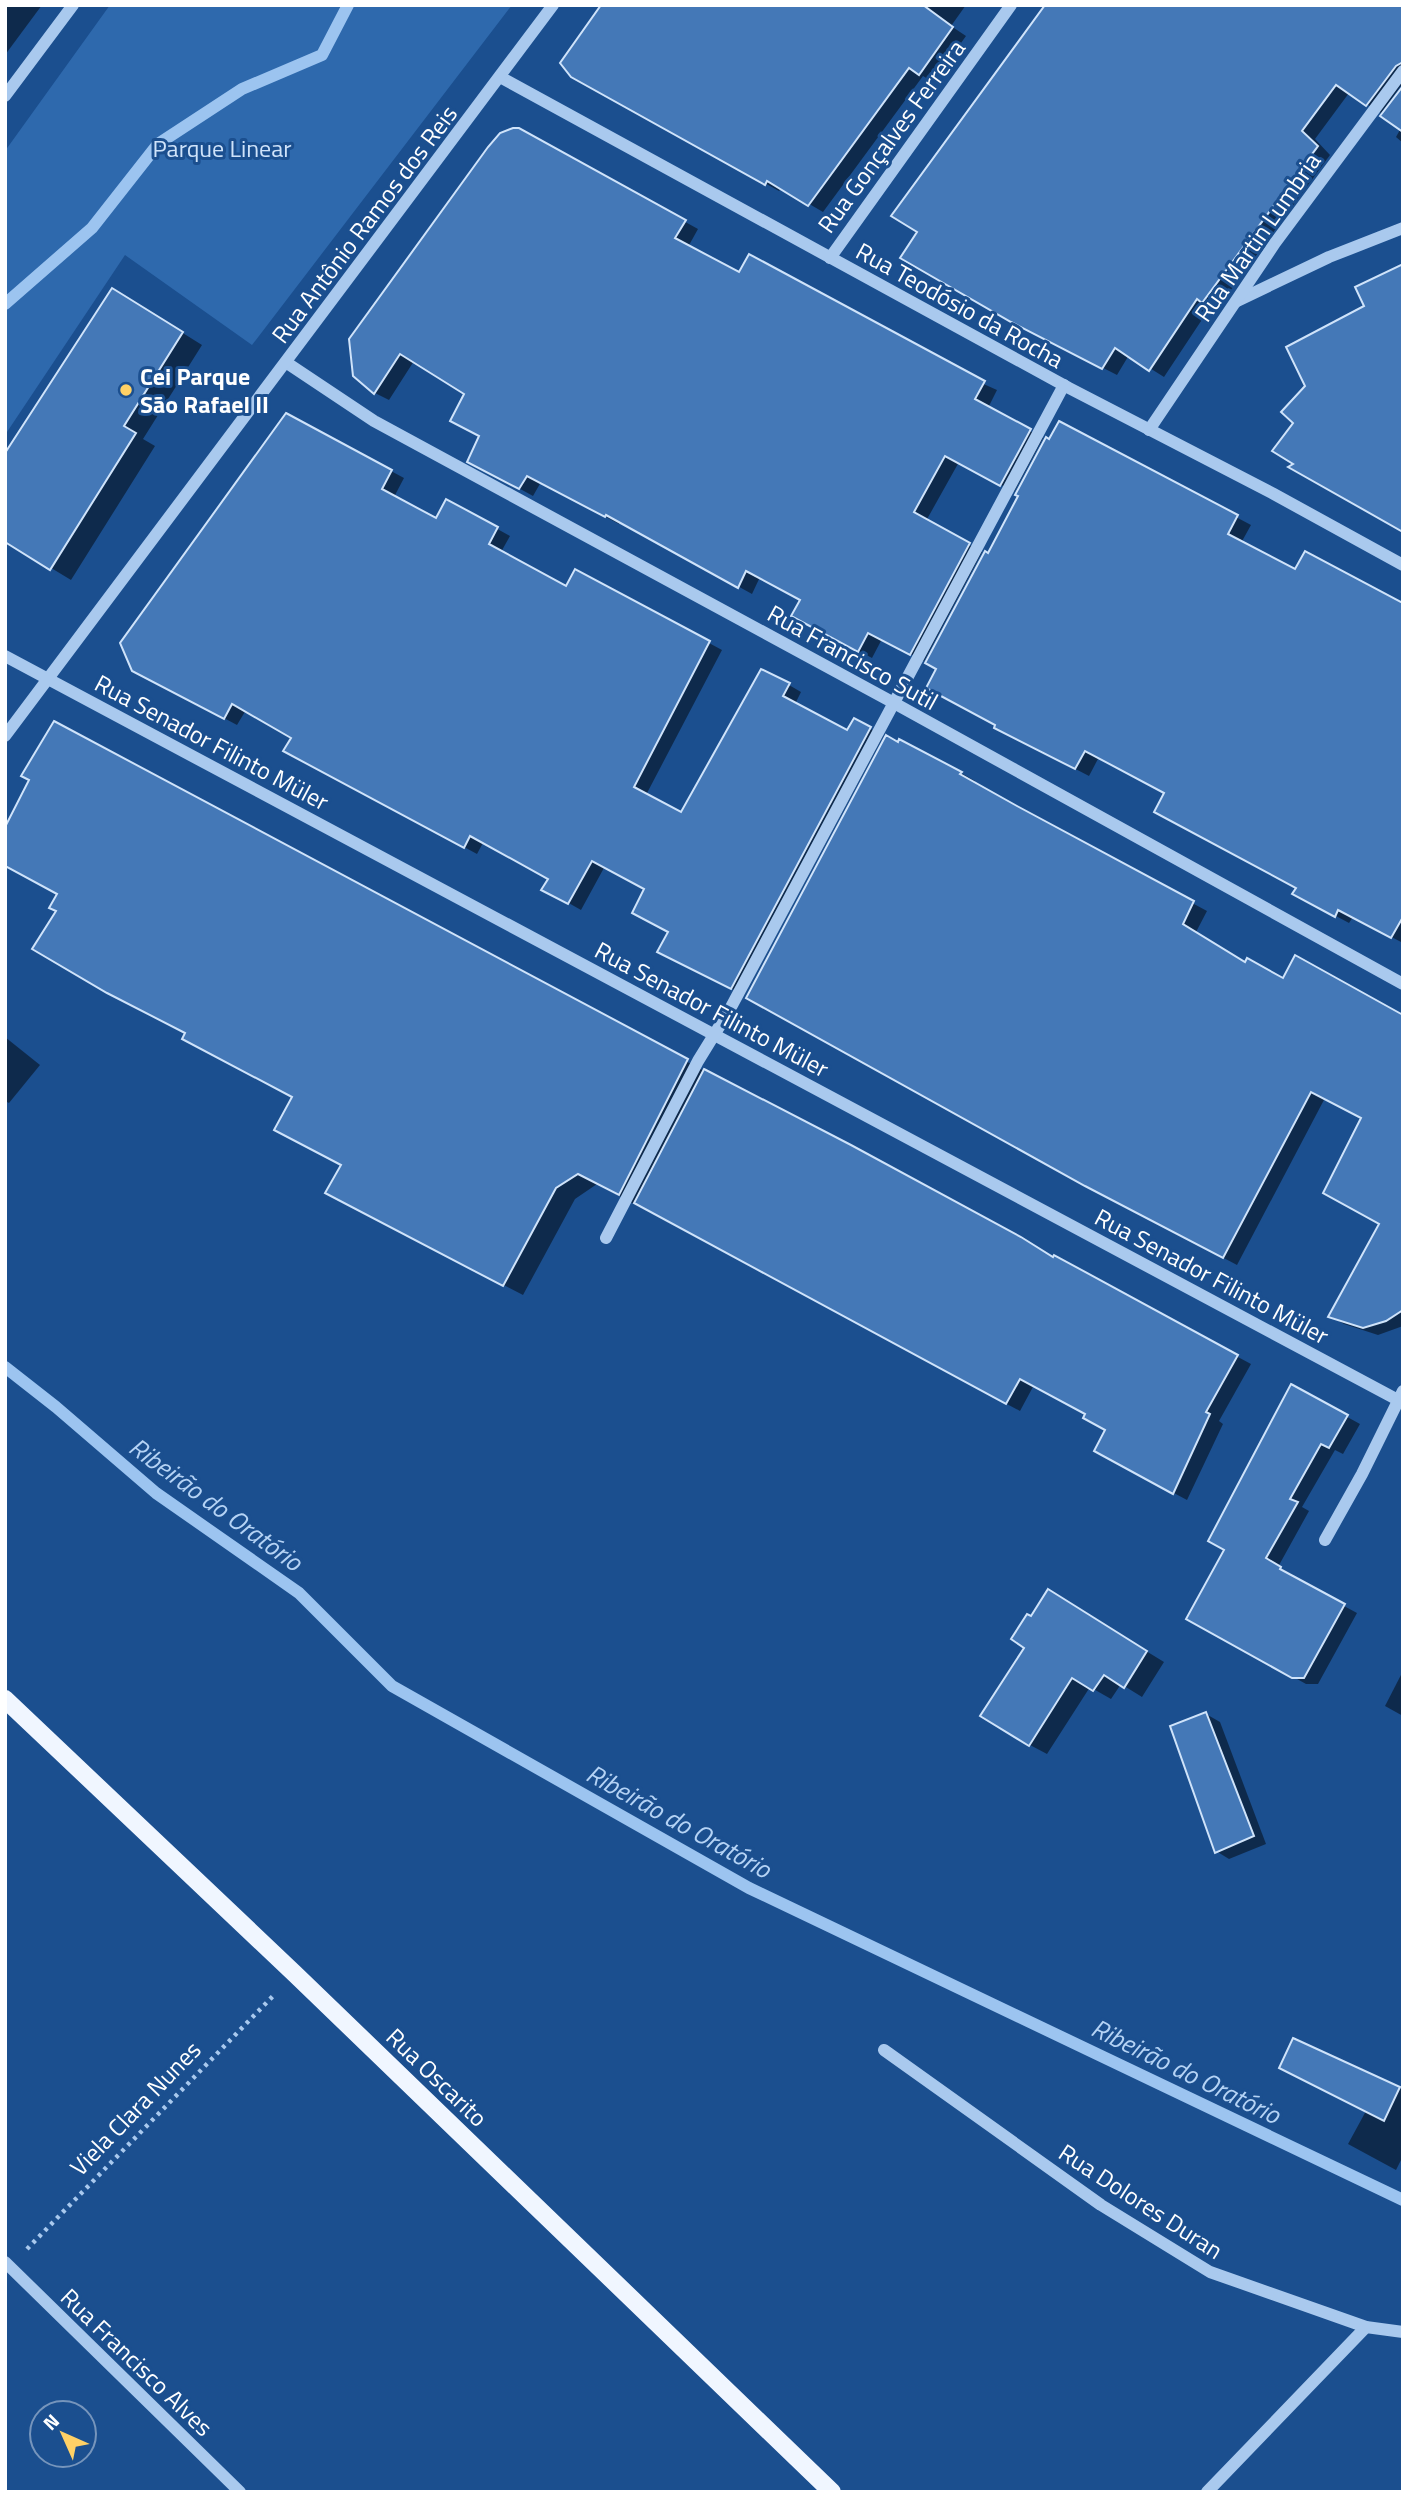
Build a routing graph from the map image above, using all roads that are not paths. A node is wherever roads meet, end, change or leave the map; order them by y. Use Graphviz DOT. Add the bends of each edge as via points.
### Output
graph roads {
  1 [pos="73,5"];
  2 [pos="553,5"];
  3 [pos="1011,5"];
  4 [pos="1403,71"];
  5 [pos="500,77"];
  6 [pos="5,96"];
  7 [pos="1403,228"];
  8 [pos="830,258"];
  9 [pos="1236,301"];
  10 [pos="287,363"];
  11 [pos="1064,385"];
  12 [pos="1149,430"];
  13 [pos="1403,565"];
  14 [pos="5,656"];
  15 [pos="47,678"];
  16 [pos="894,703"];
  17 [pos="5,736"];
  18 [pos="1403,984"];
  19 [pos="714,1033"];
  20 [pos="606,1238"];
  21 [pos="1401,1396"];
  22 [pos="1325,1540"];
  23 [pos="5,1699"];
  24 [pos="884,2050"];
  25 [pos="7,2267"];
  26 [pos="1366,2327"];
  27 [pos="1403,2332"];
  28 [pos="240,2492"];
  29 [pos="832,2492"];
  30 [pos="1206,2492"];
  1 -- 6 [label="street"];
  2 -- 5 [label="street, Rua Antônio Ramos dos Reis"];
  3 -- 8 [label="street, Rua Gonçalves Ferreira"];
  4 -- 9 [label="street, Rua Martin Lumbria"];
  5 -- 8 [label="street, Rua Teodósio da Rocha"];
  5 -- 10 [label="street, Rua Antônio Ramos dos Reis"];
  7 -- 9 [label="street"];
  8 -- 11 [label="street, Rua Teodósio da Rocha"];
  9 -- 12 [label="street, Rua Martin Lumbria"];
  10 -- 15 [label="street, Rua Antônio Ramos dos Reis"];
  10 -- 16 [label="street, Rua Francisco Sutil" via="374,421"];
  11 -- 12 [label="street, Rua Teodósio da Rocha"];
  11 -- 16 [label="street"];
  12 -- 13 [label="street, Rua Teodósio da Rocha"];
  14 -- 15 [label="street, Rua Senador Filinto Müler"];
  15 -- 17 [label="street, Rua Antônio Ramos dos Reis"];
  15 -- 19 [label="street, Rua Senador Filinto Müler"];
  16 -- 18 [label="street, Rua Francisco Sutil"];
  16 -- 19 [label="street"];
  19 -- 20 [label="street"];
  19 -- 21 [label="street, Rua Senador Filinto Müler"];
  21 -- 22 [label="street"];
  23 -- 29 [label="main road, Rua Oscarito"];
  24 -- 26 [label="street, Rua Dolores Duran" via="1101,2205 1210,2273"];
  25 -- 28 [label="street, Rua Francisco Alves"];
  26 -- 27 [label="street, Rua Dolores Duran"];
  26 -- 30 [label="street"];
}
